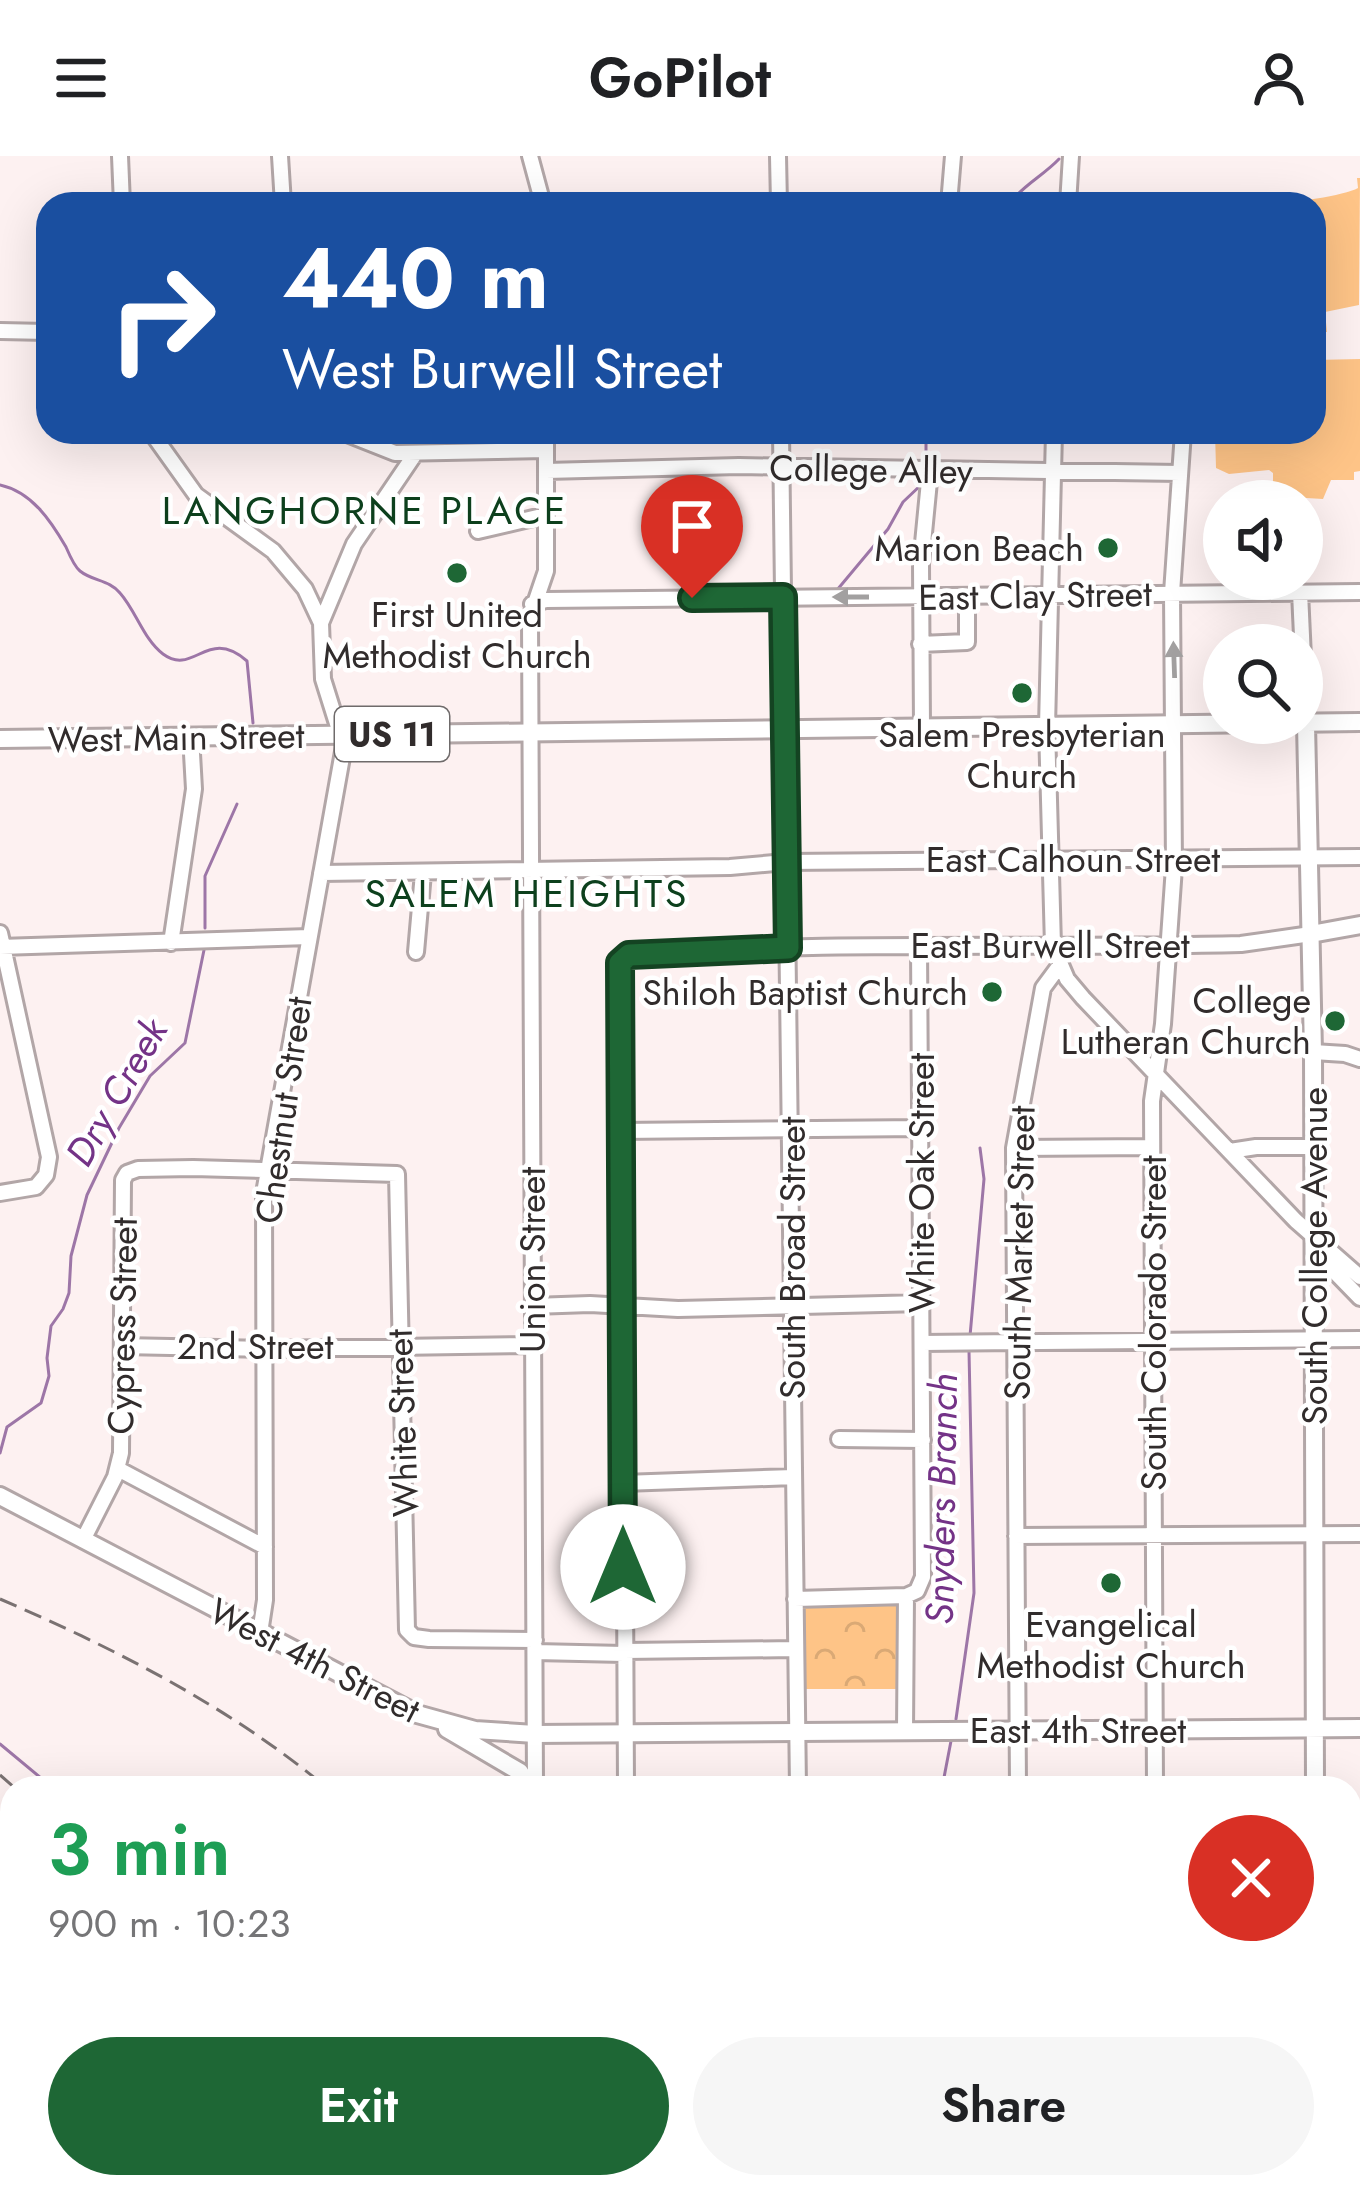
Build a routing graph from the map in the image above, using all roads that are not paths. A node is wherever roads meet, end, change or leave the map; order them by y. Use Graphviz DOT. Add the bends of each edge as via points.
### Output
graph roads {
  1 [pos="120,156"];
  2 [pos="280,156"];
  3 [pos="530,156"];
  4 [pos="778,156"];
  5 [pos="953,156"];
  6 [pos="1071,156"];
  7 [pos="122,192"];
  8 [pos="282,192"];
  9 [pos="540,192"];
  10 [pos="779,192"];
  11 [pos="950,192"];
  12 [pos="1069,192"];
  13 [pos="0,331"];
  14 [pos="36,332"];
  15 [pos="160,444"];
  16 [pos="367,444"];
  17 [pos="546,444"];
  18 [pos="781,444"];
  19 [pos="1053,444"];
  20 [pos="1182,444"];
  21 [pos="546,450"];
  22 [pos="415,454"];
  23 [pos="782,469"];
  24 [pos="546,471"];
  25 [pos="930,471"];
  26 [pos="1052,472"];
  27 [pos="1180,473"];
  28 [pos="546,515"];
  29 [pos="478,531"];
  30 [pos="1323,592"];
  31 [pos="1360,592"];
  32 [pos="1172,593"];
  33 [pos="1203,593"];
  34 [pos="1047,594"];
  35 [pos="920,596"];
  36 [pos="968,596"];
  37 [pos="783,597"];
  38 [pos="532,604"];
  39 [pos="321,623"];
  40 [pos="920,644"];
  41 [pos="1360,722"];
  42 [pos="1323,723"];
  43 [pos="1176,726"];
  44 [pos="1203,726"];
  45 [pos="1047,727"];
  46 [pos="784,728"];
  47 [pos="922,728"];
  48 [pos="530,732"];
  49 [pos="342,734"];
  50 [pos="191,736"];
  51 [pos="0,739"];
  52 [pos="1307,744"];
  53 [pos="1360,857"];
  54 [pos="1310,858"];
  55 [pos="1174,859"];
  56 [pos="1050,860"];
  57 [pos="786,862"];
  58 [pos="530,871"];
  59 [pos="321,873"];
  60 [pos="423,873"];
  61 [pos="1360,926"];
  62 [pos="1311,934"];
  63 [pos="309,938"];
  64 [pos="1360,938"];
  65 [pos="1,942"];
  66 [pos="171,943"];
  67 [pos="920,946"];
  68 [pos="1053,946"];
  69 [pos="1169,946"];
  70 [pos="788,948"];
  71 [pos="416,952"];
  72 [pos="1060,965"];
  73 [pos="1312,1052"];
  74 [pos="1358,1059"];
  75 [pos="1156,1074"];
  76 [pos="921,1128"];
  77 [pos="791,1129"];
  78 [pos="620,1131"];
  79 [pos="1152,1147"];
  80 [pos="1313,1147"];
  81 [pos="1014,1148"];
  82 [pos="1229,1151"];
  83 [pos="266,1170"];
  84 [pos="0,1193"];
  85 [pos="1314,1238"];
  86 [pos="1360,1277"];
  87 [pos="1360,1298"];
  88 [pos="922,1303"];
  89 [pos="533,1306"];
  90 [pos="793,1306"];
  91 [pos="622,1307"];
  92 [pos="1360,1339"];
  93 [pos="1152,1340"];
  94 [pos="1314,1341"];
  95 [pos="1016,1342"];
  96 [pos="922,1343"];
  97 [pos="122,1346"];
  98 [pos="399,1346"];
  99 [pos="533,1346"];
  100 [pos="265,1349"];
  101 [pos="839,1439"];
  102 [pos="922,1440"];
  103 [pos="118,1468"];
  104 [pos="794,1477"];
  105 [pos="623,1484"];
  106 [pos="0,1496"];
  107 [pos="1360,1534"];
  108 [pos="1154,1535"];
  109 [pos="1315,1535"];
  110 [pos="1016,1536"];
  111 [pos="83,1540"];
  112 [pos="266,1547"];
  113 [pos="906,1596"];
  114 [pos="795,1599"];
  115 [pos="260,1633"];
  116 [pos="535,1646"];
  117 [pos="795,1648"];
  118 [pos="624,1653"];
  119 [pos="436,1721"];
  120 [pos="1315,1728"];
  121 [pos="1360,1728"];
  122 [pos="1155,1729"];
  123 [pos="1018,1730"];
  124 [pos="797,1731"];
  125 [pos="905,1731"];
  126 [pos="625,1733"];
  127 [pos="535,1734"];
  128 [pos="523,1776"];
  129 [pos="533,1776"];
  130 [pos="626,1776"];
  131 [pos="798,1776"];
  132 [pos="1018,1776"];
  133 [pos="1155,1776"];
  134 [pos="1315,1776"];
  1 -- 7 [label="street"];
  2 -- 8 [label="street"];
  3 -- 9 [label="street"];
  4 -- 10 [label="street"];
  5 -- 11 [label="street"];
  6 -- 12 [label="street"];
  13 -- 14 [label="street"];
  15 -- 39 [label="street" via="196,494 286,563"];
  16 -- 22 [label="street"];
  17 -- 21 [label="street, Union Street"];
  18 -- 23 [label="street, South Broad Street"];
  19 -- 26 [label="street"];
  20 -- 27 [label="street, South Colorado Street"];
  21 -- 22 [label="street"];
  21 -- 24 [label="street, Union Street"];
  22 -- 39 [label="street" via="355,544"];
  23 -- 24 [label="street, College Alley"];
  23 -- 25 [label="street, College Alley"];
  23 -- 37 [label="street, South Broad Street"];
  24 -- 28 [label="street, Union Street"];
  25 -- 26 [label="street, College Alley"];
  25 -- 35 [label="street"];
  26 -- 27 [label="street, College Alley"];
  26 -- 34 [label="street"];
  27 -- 32 [label="street, South Colorado Street"];
  28 -- 29 [label="street"];
  28 -- 38 [label="street, Union Street" via="547,571"];
  30 -- 31 [label="street, East Clay Street"];
  32 -- 33 [label="street, East Clay Street"];
  32 -- 34 [label="street, East Clay Street"];
  43 -- 32 [label="street, South Colorado Street, one-way"];
  34 -- 36 [label="street, East Clay Street"];
  34 -- 45 [label="street"];
  35 -- 36 [label="street, East Clay Street"];
  35 -- 37 [label="street, East Clay Street, one-way"];
  35 -- 40 [label="street"];
  36 -- 40 [label="street" via="967,642"];
  37 -- 38 [label="street, East Clay Street"];
  37 -- 46 [label="street, South Broad Street"];
  38 -- 48 [label="street, Union Street"];
  39 -- 49 [label="street" via="323,679"];
  40 -- 47 [label="street"];
  41 -- 42 [label="main road"];
  43 -- 44 [label="main road, US 11"];
  43 -- 45 [label="main road, US 11"];
  43 -- 55 [label="street, South Colorado Street"];
  45 -- 47 [label="main road, US 11"];
  45 -- 56 [label="street"];
  46 -- 47 [label="main road, US 11"];
  46 -- 48 [label="main road, West Main Street / US 11"];
  46 -- 57 [label="street, South Broad Street"];
  48 -- 49 [label="main road, West Main Street / US 11"];
  48 -- 58 [label="street, Union Street"];
  49 -- 50 [label="main road, West Main Street / US 11"];
  49 -- 59 [label="street, Chestnut Street"];
  50 -- 51 [label="main road, West Main Street / US 11"];
  50 -- 66 [label="street" via="194,789"];
  52 -- 54 [label="main road, South College Avenue"];
  53 -- 54 [label="street, East Calhoun Street"];
  54 -- 55 [label="street, East Calhoun Street"];
  54 -- 62 [label="main road, South College Avenue"];
  55 -- 56 [label="street, East Calhoun Street"];
  55 -- 69 [label="street, South Colorado Street"];
  56 -- 57 [label="street, East Calhoun Street"];
  56 -- 68 [label="street"];
  57 -- 58 [label="street, East Calhoun Street"];
  57 -- 70 [label="street, South Broad Street"];
  58 -- 60 [label="street, East Calhoun Street"];
  58 -- 89 [label="street, Union Street"];
  59 -- 60 [label="street, East Calhoun Street"];
  59 -- 63 [label="street, Chestnut Street"];
  60 -- 71 [label="street"];
  61 -- 62 [label="main road"];
  62 -- 64 [label="main road"];
  62 -- 69 [label="street, East Burwell Street"];
  62 -- 73 [label="main road, South College Avenue"];
  63 -- 66 [label="street"];
  63 -- 83 [label="street, Chestnut Street"];
  65 -- 66 [label="street"];
  65 -- 84 [label="street" via="48,1149 36,1187"];
  67 -- 68 [label="street, East Burwell Street"];
  67 -- 70 [label="street, East Burwell Street"];
  67 -- 76 [label="street, White Oak Street"];
  68 -- 69 [label="street, East Burwell Street"];
  68 -- 72 [label="street"];
  69 -- 75 [label="street, South Colorado Street"];
  70 -- 77 [label="street, South Broad Street"];
  70 -- 78 [label="street, East Burwell Street" via="662,952 620,963"];
  72 -- 75 [label="street"];
  72 -- 81 [label="street, South Market Street" via="1043,988"];
  73 -- 74 [label="street"];
  73 -- 80 [label="main road, South College Avenue"];
  75 -- 79 [label="street, South Colorado Street"];
  75 -- 82 [label="street"];
  76 -- 77 [label="street"];
  76 -- 88 [label="street, White Oak Street"];
  77 -- 78 [label="street"];
  77 -- 90 [label="street, South Broad Street"];
  78 -- 91 [label="street"];
  79 -- 81 [label="street"];
  79 -- 93 [label="street, South Colorado Street"];
  80 -- 82 [label="street"];
  80 -- 85 [label="main road, South College Avenue"];
  81 -- 95 [label="street, South Market Street"];
  82 -- 85 [label="street"];
  83 -- 97 [label="street, Cypress Street" via="138,1168 124,1176"];
  83 -- 98 [label="street, White Street" via="397,1174"];
  83 -- 100 [label="street, Chestnut Street"];
  85 -- 86 [label="street"];
  85 -- 87 [label="street"];
  85 -- 94 [label="main road, South College Avenue"];
  88 -- 90 [label="street"];
  88 -- 96 [label="street, White Oak Street"];
  89 -- 91 [label="street"];
  89 -- 99 [label="street, Union Street"];
  90 -- 91 [label="street"];
  90 -- 104 [label="street, South Broad Street"];
  91 -- 105 [label="street"];
  92 -- 94 [label="street"];
  93 -- 94 [label="street"];
  93 -- 95 [label="street"];
  93 -- 108 [label="street, South Colorado Street"];
  94 -- 109 [label="main road, South College Avenue"];
  95 -- 96 [label="street"];
  95 -- 110 [label="street, South Market Street"];
  96 -- 102 [label="street, White Oak Street"];
  97 -- 100 [label="street, 2nd Street"];
  97 -- 103 [label="street, Cypress Street"];
  98 -- 99 [label="street, 2nd Street"];
  98 -- 100 [label="street, 2nd Street"];
  98 -- 116 [label="street, White Street" via="406,1627 413,1637"];
  99 -- 116 [label="street, Union Street"];
  100 -- 112 [label="street, Chestnut Street"];
  101 -- 102 [label="street"];
  102 -- 113 [label="street, White Oak Street" via="923,1565 919,1588"];
  103 -- 111 [label="street, Cypress Street"];
  103 -- 112 [label="street"];
  104 -- 105 [label="street"];
  104 -- 114 [label="street, South Broad Street"];
  105 -- 118 [label="street"];
  106 -- 111 [label="main road, West 4th Street"];
  107 -- 109 [label="street"];
  108 -- 109 [label="street"];
  108 -- 110 [label="street"];
  108 -- 122 [label="street, South Colorado Street"];
  109 -- 120 [label="main road, South College Avenue"];
  110 -- 123 [label="street, South Market Street"];
  111 -- 115 [label="main road, West 4th Street"];
  112 -- 115 [label="street, Chestnut Street"];
  113 -- 114 [label="street"];
  113 -- 125 [label="street"];
  114 -- 117 [label="street, South Broad Street"];
  115 -- 119 [label="main road, West 4th Street"];
  116 -- 118 [label="street"];
  116 -- 127 [label="street, Union Street"];
  117 -- 118 [label="street"];
  117 -- 124 [label="street, South Broad Street"];
  118 -- 126 [label="street"];
  119 -- 127 [label="main road, West 4th Street"];
  119 -- 128 [label="main road"];
  120 -- 121 [label="main road, East 4th Street"];
  120 -- 122 [label="main road, East 4th Street"];
  120 -- 134 [label="main road, South College Avenue"];
  122 -- 123 [label="main road, East 4th Street"];
  122 -- 133 [label="street, South Colorado Street"];
  123 -- 125 [label="main road, East 4th Street"];
  123 -- 132 [label="street, South Market Street"];
  124 -- 125 [label="main road, East 4th Street"];
  124 -- 126 [label="main road, West 4th Street"];
  124 -- 131 [label="street, South Broad Street"];
  126 -- 127 [label="main road, West 4th Street"];
  126 -- 130 [label="street"];
  127 -- 129 [label="street, Union Street"];
}
